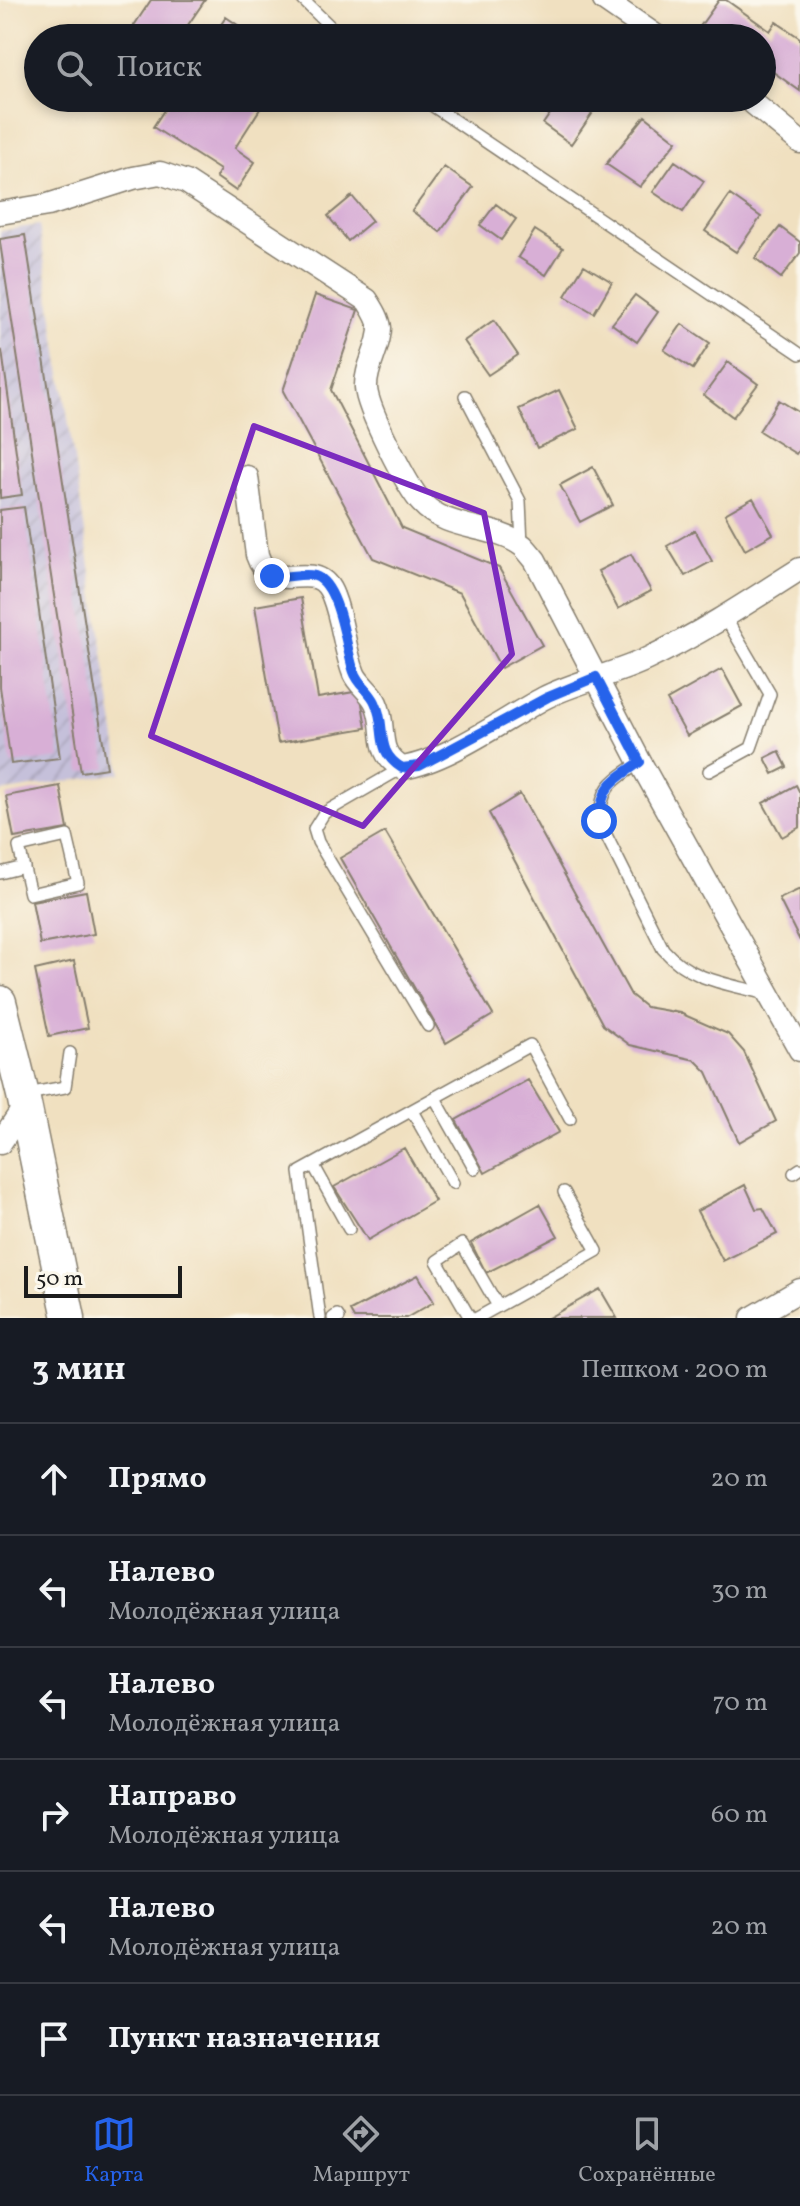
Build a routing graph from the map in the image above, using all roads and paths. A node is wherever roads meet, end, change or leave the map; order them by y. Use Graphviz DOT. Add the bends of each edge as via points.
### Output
graph roads {
  1 [pos="303,0"];
  2 [pos="604,0"];
  3 [pos="328,24"];
  4 [pos="639,24"];
  5 [pos="442,112"];
  6 [pos="764,112"];
  7 [pos="800,142"];
  8 [pos="0,213"];
  9 [pos="800,354"];
  10 [pos="465,396"];
  11 [pos="247,477"];
  12 [pos="522,546"];
  13 [pos="800,569"];
  14 [pos="725,617"];
  15 [pos="596,677"];
  16 [pos="640,762"];
  17 [pos="402,768"];
  18 [pos="709,771"];
  19 [pos="24,867"];
  20 [pos="0,873"];
  21 [pos="771,996"];
  22 [pos="0,1002"];
  23 [pos="428,1026"];
  24 [pos="800,1050"];
  25 [pos="70,1053"];
  26 [pos="435,1098"];
  27 [pos="24,1101"];
  28 [pos="412,1111"];
  29 [pos="570,1119"];
  30 [pos="0,1143"];
  31 [pos="314,1166"];
  32 [pos="475,1169"];
  33 [pos="453,1183"];
  34 [pos="564,1192"];
  35 [pos="349,1229"];
  36 [pos="800,1290"];
  37 [pos="498,1306"];
  38 [pos="69,1318"];
  39 [pos="320,1318"];
  40 [pos="333,1318"];
  41 [pos="339,1318"];
  42 [pos="470,1318"];
  43 [pos="477,1318"];
  44 [pos="752,1318"];
  1 -- 3 [label="lane"];
  2 -- 4 [label="street"];
  5 -- 9 [label="lane"];
  6 -- 7 [label="street"];
  8 -- 12 [label="street" via="160,173 186,182 367,300 380,328 366,392 411,488 442,518"];
  10 -- 12 [label="lane" via="520,501"];
  11 -- 17 [label="street" via="261,566 284,579 314,575 333,593 355,675 376,704 382,746 391,762"];
  12 -- 15 [label="street" via="535,560"];
  13 -- 14 [label="street"];
  14 -- 15 [label="street" via="651,657"];
  14 -- 18 [label="lane" via="770,694 751,748"];
  15 -- 16 [label="street"];
  15 -- 17 [label="street" via="429,761"];
  16 -- 21 [label="street"];
  16 -- 21 [label="lane" via="611,782 601,798 599,821 663,949 692,974"];
  17 -- 23 [label="lane" via="324,813 314,829"];
  19 -- 19 [label="lane" via="30,894 78,883 67,836 19,847"];
  19 -- 20 [label="lane"];
  21 -- 24 [label="street"];
  22 -- 27 [label="street"];
  25 -- 27 [label="lane" via="65,1087"];
  26 -- 28 [label="lane"];
  26 -- 29 [label="lane" via="530,1045"];
  26 -- 32 [label="lane"];
  27 -- 30 [label="street"];
  27 -- 38 [label="street"];
  28 -- 31 [label="lane"];
  28 -- 33 [label="lane"];
  31 -- 35 [label="lane"];
  31 -- 39 [label="lane" via="300,1172"];
  34 -- 37 [label="lane" via="597,1251"];
  36 -- 44 [label="street"];
  37 -- 42 [label="lane" via="462,1244 437,1261"];
  37 -- 43 [label="lane"];
  40 -- 41 [label="lane"];
}
